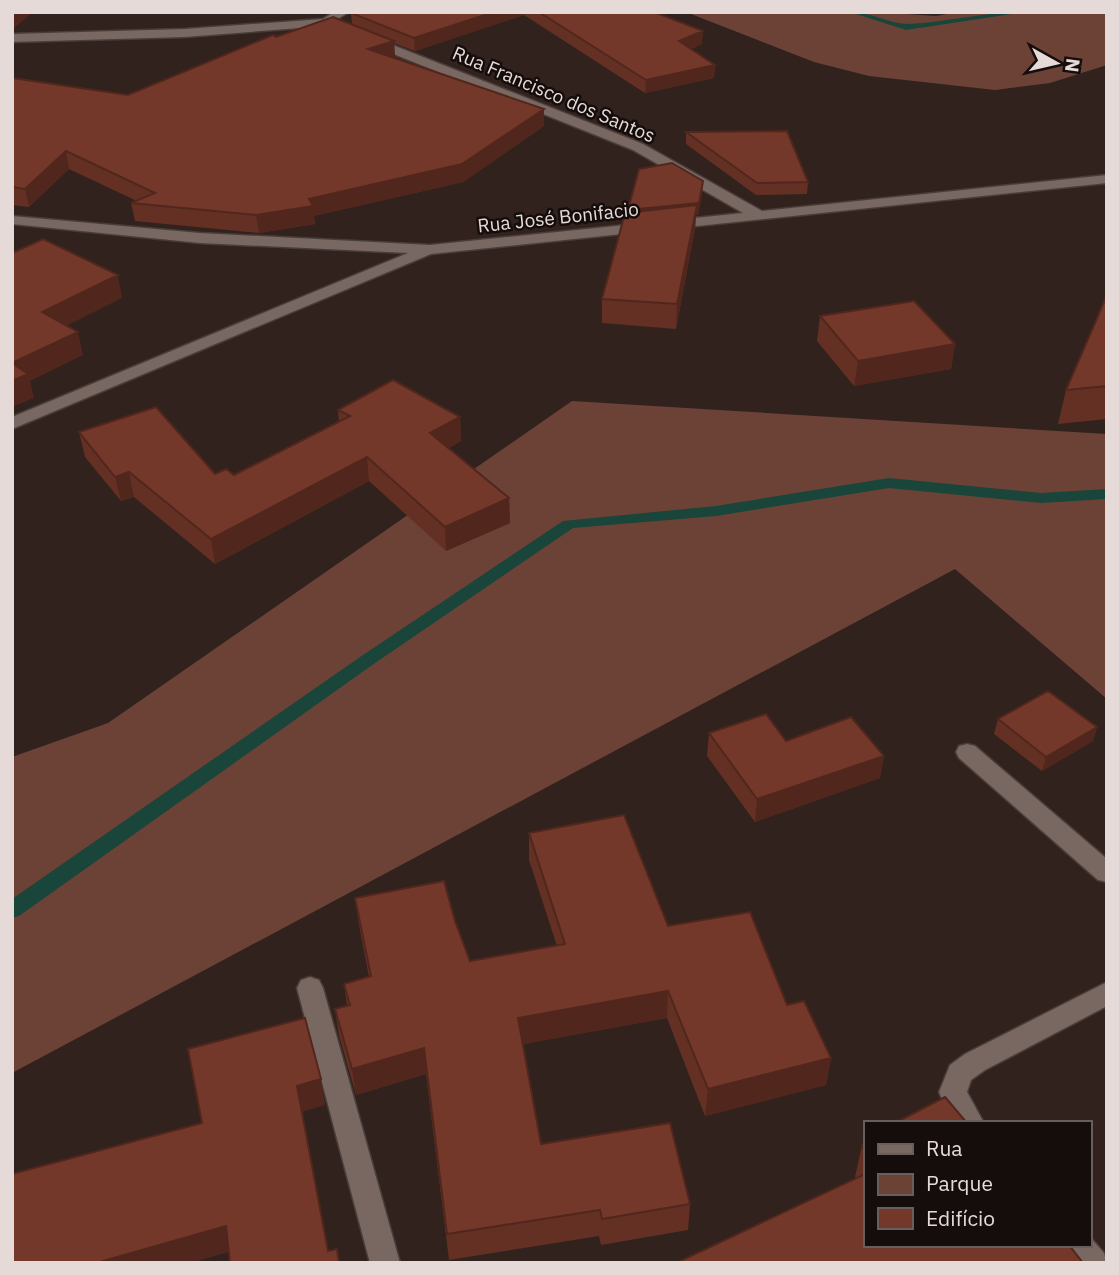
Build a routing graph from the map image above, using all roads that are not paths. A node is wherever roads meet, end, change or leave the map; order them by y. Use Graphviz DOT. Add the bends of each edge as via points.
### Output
graph roads {
  1 [pos="343,12"];
  2 [pos="338,27"];
  3 [pos="12,38"];
  4 [pos="1107,178"];
  5 [pos="761,216"];
  6 [pos="12,220"];
  7 [pos="430,250"];
  8 [pos="12,425"];
  9 [pos="967,752"];
  10 [pos="1107,873"];
  11 [pos="310,988"];
  12 [pos="1107,993"];
  13 [pos="968,1121"];
  14 [pos="1080,1247"];
  15 [pos="385,1263"];
  16 [pos="1093,1263"];
  1 -- 2 [label="street"];
  2 -- 3 [label="street"];
  2 -- 5 [label="street, Rua Francisco dos Santos" via="638,147"];
  4 -- 5 [label="street, Rua José Bonifacio"];
  5 -- 7 [label="street, Rua José Bonifacio"];
  6 -- 7 [label="street, Rua José Bonifacio" via="200,238"];
  7 -- 8 [label="street"];
  9 -- 10 [label="street"];
  11 -- 15 [label="street"];
  12 -- 13 [label="street" via="960,1073 953,1092"];
  14 -- 16 [label="street"];
}
